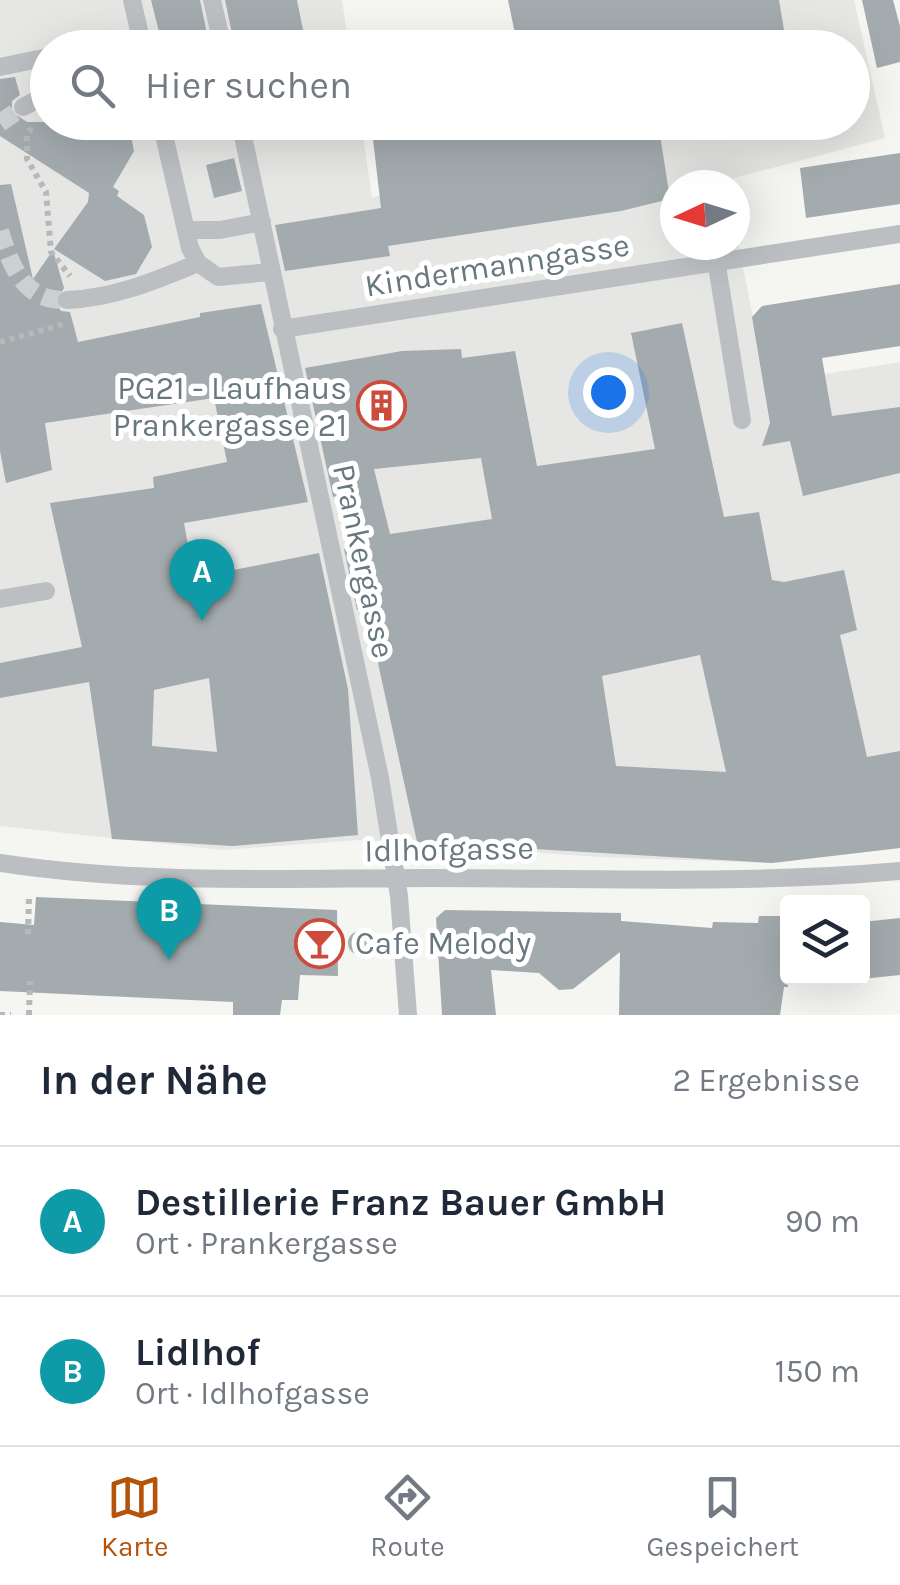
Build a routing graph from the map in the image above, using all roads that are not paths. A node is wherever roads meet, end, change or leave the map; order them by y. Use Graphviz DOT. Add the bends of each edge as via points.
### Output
graph roads {
  1 [pos="132,0"];
  2 [pos="212,0"];
  3 [pos="139,30"];
  4 [pos="219,30"];
  5 [pos="30,61"];
  6 [pos="0,67"];
  7 [pos="30,103"];
  8 [pos="26,105"];
  9 [pos="165,140"];
  10 [pos="244,140"];
  11 [pos="262,222"];
  12 [pos="187,230"];
  13 [pos="900,234"];
  14 [pos="750,255"];
  15 [pos="716,260"];
  16 [pos="198,263"];
  17 [pos="270,272"];
  18 [pos="75,300"];
  19 [pos="282,329"];
  20 [pos="742,420"];
  21 [pos="46,591"];
  22 [pos="0,599"];
  23 [pos="0,863"];
  24 [pos="900,871"];
  25 [pos="395,878"];
  26 [pos="408,1015"];
  1 -- 3 [label="street"];
  2 -- 4 [label="street"];
  5 -- 6 [label="street"];
  7 -- 8 [label="street"];
  9 -- 12 [label="street"];
  10 -- 11 [label="street, Prankergasse"];
  11 -- 12 [label="street"];
  11 -- 17 [label="street, Prankergasse"];
  12 -- 16 [label="street"];
  13 -- 14 [label="street, Kindermanngasse"];
  15 -- 19 [label="street, Kindermanngasse"];
  15 -- 20 [label="street"];
  16 -- 17 [label="street" via="218,278"];
  16 -- 18 [label="street" via="138,288"];
  17 -- 19 [label="street, Prankergasse"];
  19 -- 25 [label="street, Prankergasse" via="380,778"];
  21 -- 22 [label="street"];
  23 -- 25 [label="street, Idlhofgasse" via="142,878"];
  24 -- 25 [label="street, Idlhofgasse" via="685,879"];
  25 -- 26 [label="street, Prankergasse"];
}
